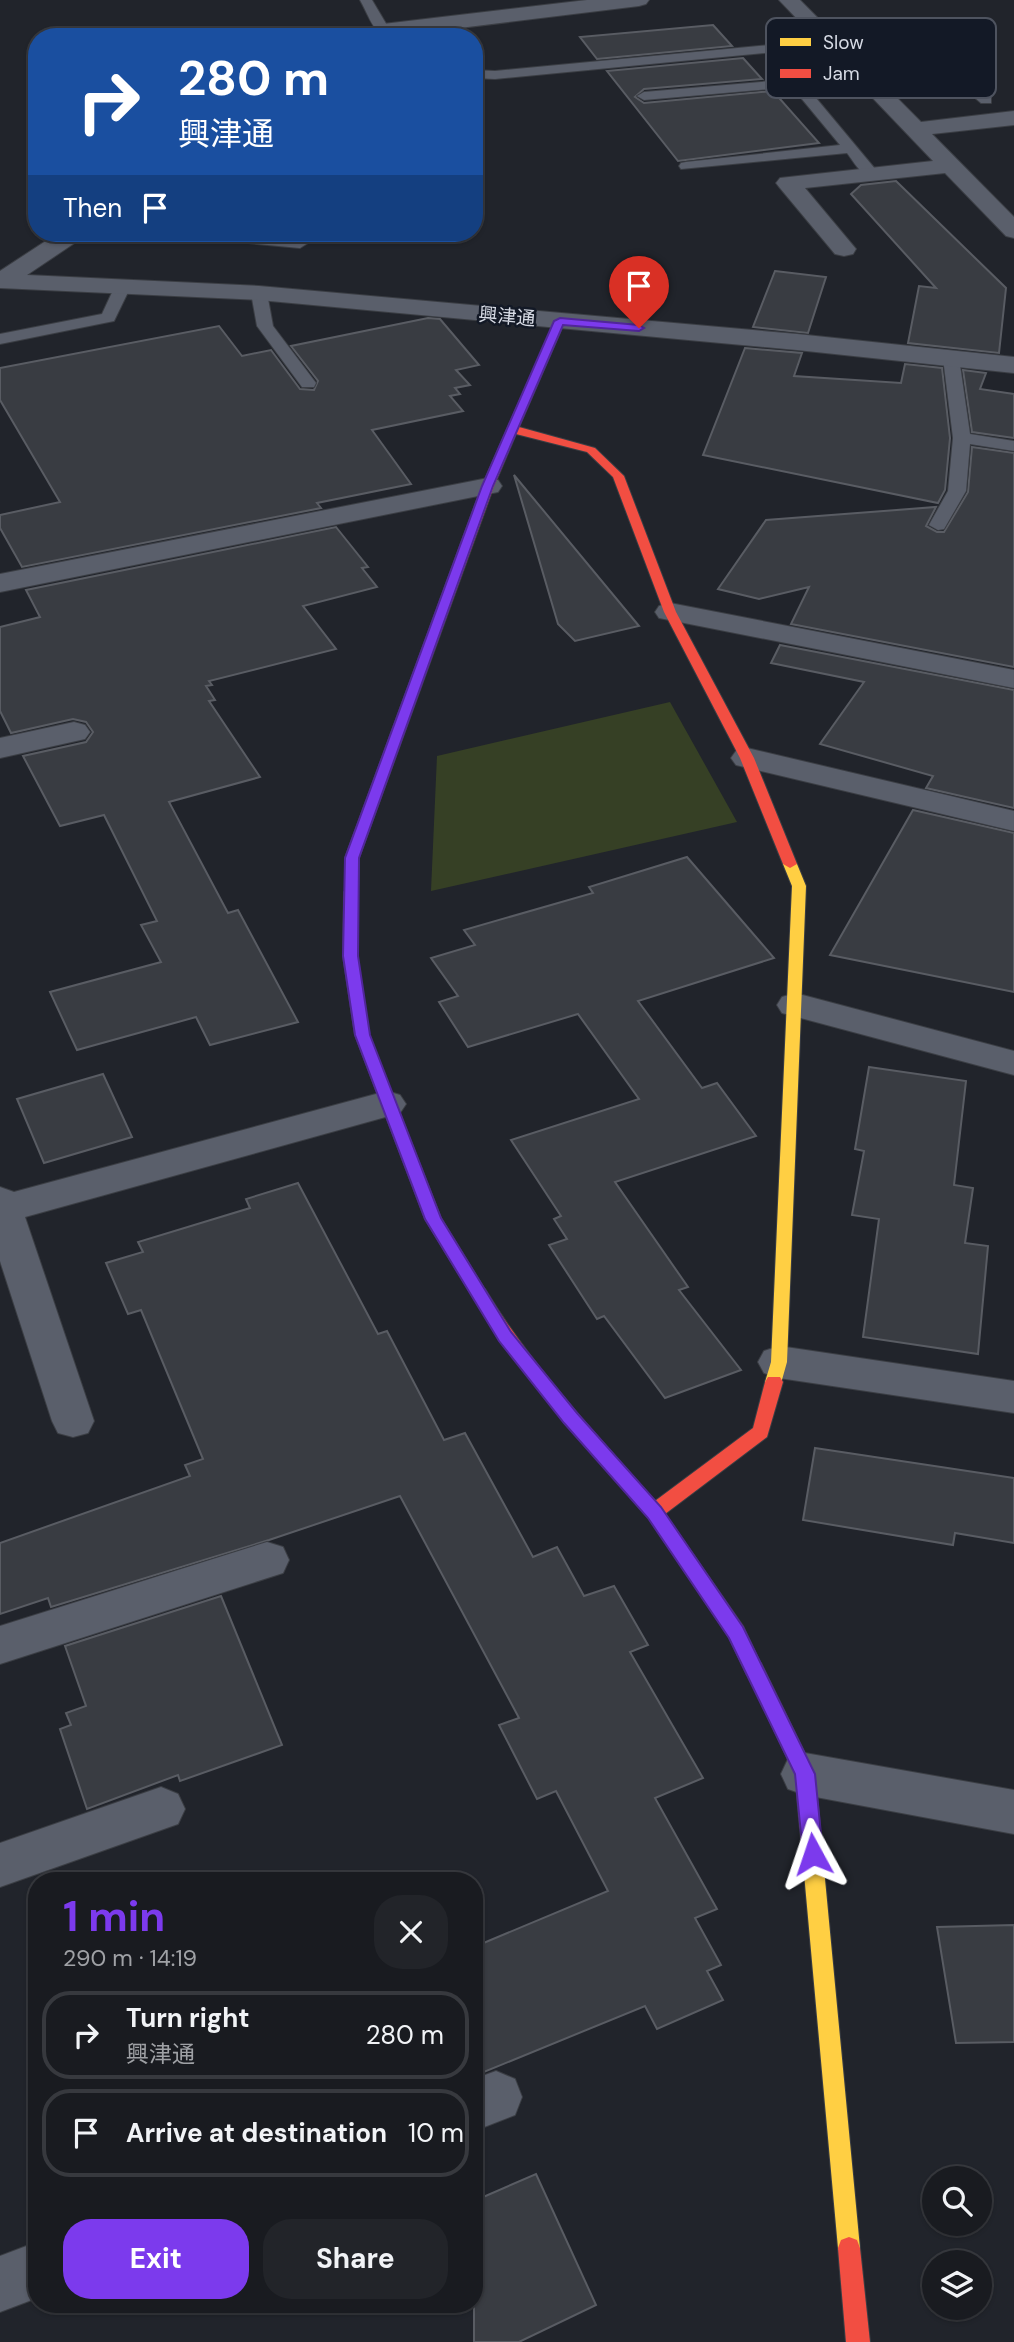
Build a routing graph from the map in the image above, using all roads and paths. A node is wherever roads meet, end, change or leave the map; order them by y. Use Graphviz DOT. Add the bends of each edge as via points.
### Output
graph roads {
  1 [pos="366,0"];
  2 [pos="639,0"];
  3 [pos="789,0"];
  4 [pos="807,18"];
  5 [pos="381,28"];
  6 [pos="429,28"];
  7 [pos="766,49"];
  8 [pos="483,74"];
  9 [pos="766,86"];
  10 [pos="644,96"];
  11 [pos="809,98"];
  12 [pos="884,98"];
  13 [pos="984,98"];
  14 [pos="986,100"];
  15 [pos="1014,118"];
  16 [pos="913,130"];
  17 [pos="851,148"];
  18 [pos="686,166"];
  19 [pos="949,166"];
  20 [pos="871,173"];
  21 [pos="1014,230"];
  22 [pos="60,242"];
  23 [pos="844,249"];
  24 [pos="0,281"];
  25 [pos="123,286"];
  26 [pos="259,293"];
  27 [pos="560,321"];
  28 [pos="0,339"];
  29 [pos="951,358"];
  30 [pos="1014,365"];
  31 [pos="308,383"];
  32 [pos="512,429"];
  33 [pos="962,438"];
  34 [pos="1014,446"];
  35 [pos="488,486"];
  36 [pos="938,525"];
  37 [pos="0,583"];
  38 [pos="670,612"];
  39 [pos="1014,679"];
  40 [pos="74,732"];
  41 [pos="0,748"];
  42 [pos="747,758"];
  43 [pos="1014,821"];
  44 [pos="795,1005"];
  45 [pos="1014,1063"];
  46 [pos="387,1104"];
  47 [pos="1,1205"];
  48 [pos="779,1362"];
  49 [pos="1014,1397"];
  50 [pos="73,1421"];
  51 [pos="654,1512"];
  52 [pos="267,1560"];
  53 [pos="0,1645"];
  54 [pos="805,1774"];
  55 [pos="161,1809"];
  56 [pos="1014,1812"];
  57 [pos="0,1865"];
  58 [pos="28,2273"];
  59 [pos="0,2284"];
  60 [pos="858,2342"];
  1 -- 5 [label="lane"];
  2 -- 6 [label="street"];
  3 -- 4 [label="street"];
  7 -- 8 [label="lane"];
  9 -- 10 [label="lane"];
  11 -- 17 [label="lane"];
  12 -- 16 [label="street"];
  13 -- 14 [label="lane"];
  15 -- 16 [label="street"];
  16 -- 19 [label="street"];
  17 -- 18 [label="lane"];
  17 -- 20 [label="lane"];
  19 -- 20 [label="street"];
  19 -- 21 [label="street"];
  20 -- 23 [label="street" via="788,183"];
  22 -- 24 [label="street"];
  24 -- 25 [label="street, 興津通"];
  25 -- 26 [label="street, 興津通"];
  25 -- 28 [label="lane" via="108,318"];
  26 -- 27 [label="street, 興津通"];
  26 -- 31 [label="lane" via="265,326"];
  27 -- 29 [label="street, 興津通"];
  27 -- 32 [label="street"];
  29 -- 30 [label="street, 興津通"];
  29 -- 33 [label="lane"];
  32 -- 35 [label="street"];
  32 -- 38 [label="street" via="591,450 618,477"];
  33 -- 34 [label="lane"];
  33 -- 36 [label="lane" via="957,491"];
  35 -- 37 [label="street"];
  35 -- 46 [label="street" via="352,858 351,956 362,1035"];
  38 -- 39 [label="street"];
  38 -- 42 [label="street"];
  40 -- 41 [label="street"];
  42 -- 43 [label="street"];
  42 -- 44 [label="street" via="799,886"];
  44 -- 45 [label="street"];
  44 -- 48 [label="street"];
  46 -- 47 [label="street"];
  46 -- 51 [label="street" via="433,1219 505,1336"];
  47 -- 50 [label="street"];
  48 -- 49 [label="street"];
  48 -- 51 [label="street" via="761,1432"];
  51 -- 54 [label="street" via="736,1632"];
  52 -- 53 [label="street"];
  54 -- 56 [label="street"];
  54 -- 60 [label="street"];
  55 -- 57 [label="street"];
  58 -- 59 [label="street"];
}
